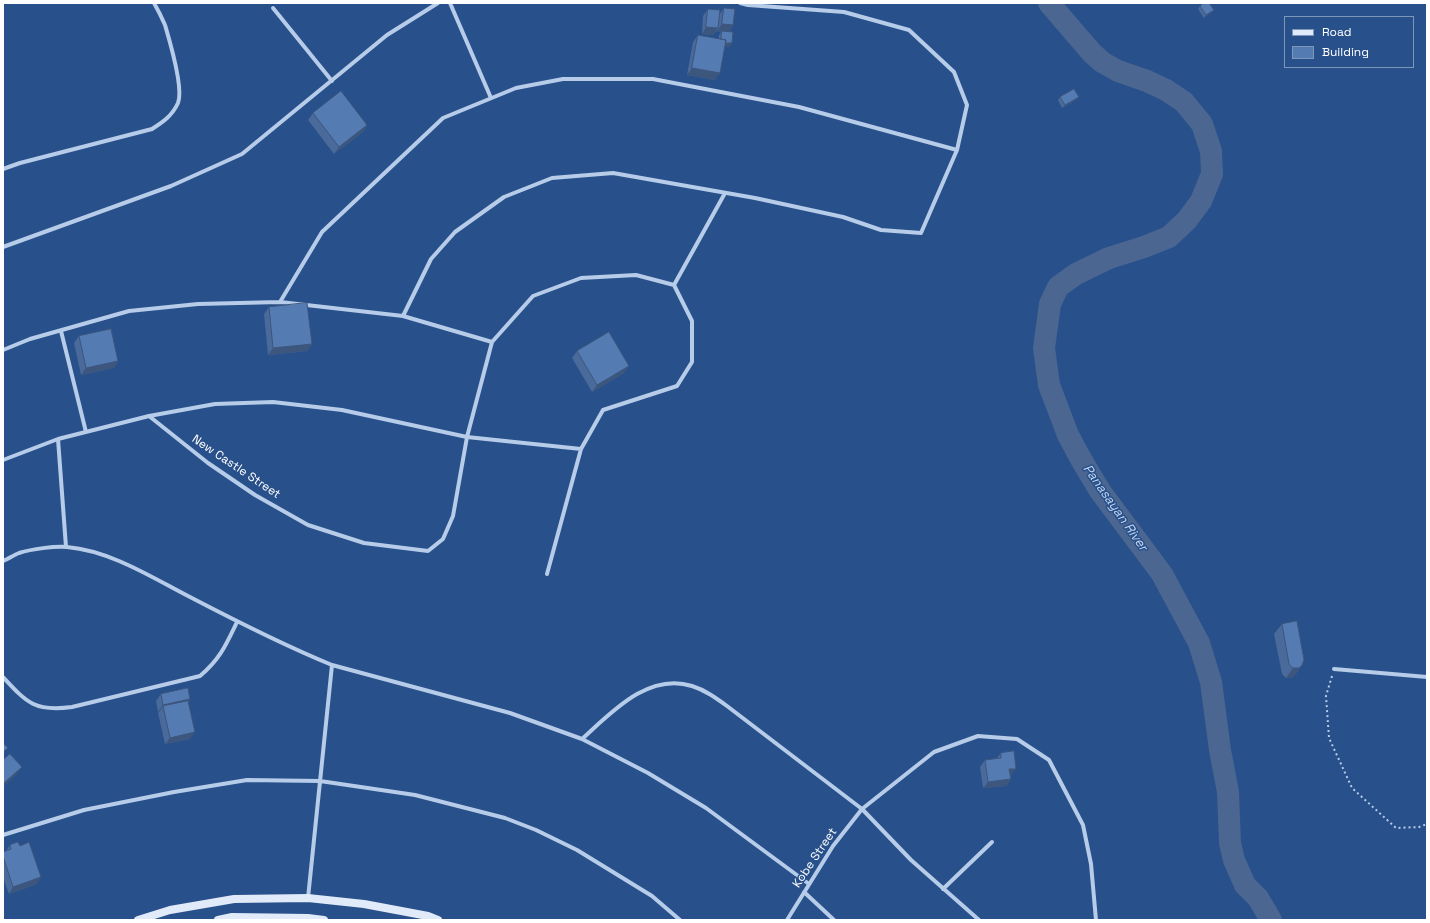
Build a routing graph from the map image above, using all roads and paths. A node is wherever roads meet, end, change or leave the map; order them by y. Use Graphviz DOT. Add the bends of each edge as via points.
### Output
graph roads {
  1 [pos="154,3"];
  2 [pos="438,3"];
  3 [pos="450,3"];
  4 [pos="740,3"];
  5 [pos="273,8"];
  6 [pos="332,81"];
  7 [pos="491,98"];
  8 [pos="957,150"];
  9 [pos="3,169"];
  10 [pos="725,193"];
  11 [pos="3,247"];
  12 [pos="674,285"];
  13 [pos="280,302"];
  14 [pos="403,316"];
  15 [pos="61,331"];
  16 [pos="492,342"];
  17 [pos="3,350"];
  18 [pos="149,416"];
  19 [pos="86,432"];
  20 [pos="467,437"];
  21 [pos="58,439"];
  22 [pos="581,449"];
  23 [pos="3,460"];
  24 [pos="66,547"];
  25 [pos="3,561"];
  26 [pos="547,574"];
  27 [pos="237,622"];
  28 [pos="332,665"];
  29 [pos="1334,669"];
  30 [pos="3,677"];
  31 [pos="1427,677"];
  32 [pos="582,739"];
  33 [pos="320,780"];
  34 [pos="862,809"];
  35 [pos="1427,824"];
  36 [pos="3,834"];
  37 [pos="992,842"];
  38 [pos="809,884"];
  39 [pos="943,889"];
  40 [pos="804,892"];
  41 [pos="308,898"];
  42 [pos="138,920"];
  43 [pos="218,920"];
  44 [pos="324,920"];
  45 [pos="438,920"];
  46 [pos="680,920"];
  47 [pos="787,920"];
  48 [pos="834,920"];
  49 [pos="979,920"];
  50 [pos="1096,920"];
  1 -- 9 [label="street" via="164,25 179,80 178,103 169,118 152,130"];
  2 -- 6 [label="street" via="387,35"];
  3 -- 7 [label="street"];
  4 -- 8 [label="street" via="748,6 844,12 909,30 954,72 967,105"];
  5 -- 6 [label="street"];
  6 -- 11 [label="street" via="242,154 171,186"];
  7 -- 8 [label="street" via="516,88 563,79 653,80 799,107"];
  7 -- 13 [label="street" via="443,118 322,232"];
  8 -- 10 [label="street" via="921,233 881,230 842,217"];
  10 -- 12 [label="street"];
  10 -- 14 [label="street" via="613,173 552,178 504,197 455,232 431,259"];
  12 -- 16 [label="street" via="636,275 581,278 533,296"];
  12 -- 22 [label="street" via="692,321 692,362 678,386 603,410"];
  13 -- 14 [label="street"];
  13 -- 15 [label="street" via="198,304 129,311"];
  14 -- 16 [label="street"];
  15 -- 17 [label="street" via="30,339"];
  15 -- 19 [label="street"];
  16 -- 20 [label="street, New Castle Street"];
  18 -- 19 [label="street"];
  18 -- 20 [label="street" via="215,404 273,402 342,410"];
  18 -- 20 [label="street, New Castle Street" via="208,463 254,495 308,525 364,543 428,551 443,539 453,516"];
  19 -- 21 [label="street"];
  20 -- 22 [label="street"];
  21 -- 23 [label="street"];
  21 -- 24 [label="street"];
  22 -- 26 [label="street"];
  24 -- 25 [label="street" via="19,553"];
  24 -- 27 [label="street" via="95,552 131,567"];
  27 -- 28 [label="street"];
  27 -- 30 [label="street" via="224,650 200,676 72,707 55,710 35,705 23,698"];
  28 -- 32 [label="street" via="510,713"];
  28 -- 33 [label="street"];
  29 -- 31 [label="street"];
  29 -- 35 [label="path" via="1326,696 1329,738 1352,788 1396,828"];
  32 -- 34 [label="street" via="623,703 655,685 674,683 692,686 709,693 727,706"];
  32 -- 38 [label="street" via="648,773 706,808"];
  33 -- 36 [label="street" via="247,780 174,792 84,810"];
  33 -- 41 [label="street"];
  33 -- 46 [label="street" via="415,795 504,818 536,830 577,850 652,896"];
  34 -- 38 [label="street, Kobe Street" via="833,846"];
  34 -- 39 [label="street" via="910,860"];
  34 -- 50 [label="street, Kobe Street" via="934,752 978,736 1017,739 1049,760 1082,825 1091,864"];
  37 -- 39 [label="street"];
  38 -- 40 [label="street, Kobe Street"];
  39 -- 49 [label="street"];
  40 -- 47 [label="street, Kobe Street"];
  40 -- 48 [label="street"];
  41 -- 42 [label="street" via="234,899 170,910"];
  41 -- 45 [label="street" via="364,904"];
  43 -- 44 [label="street" via="232,917"];
}
